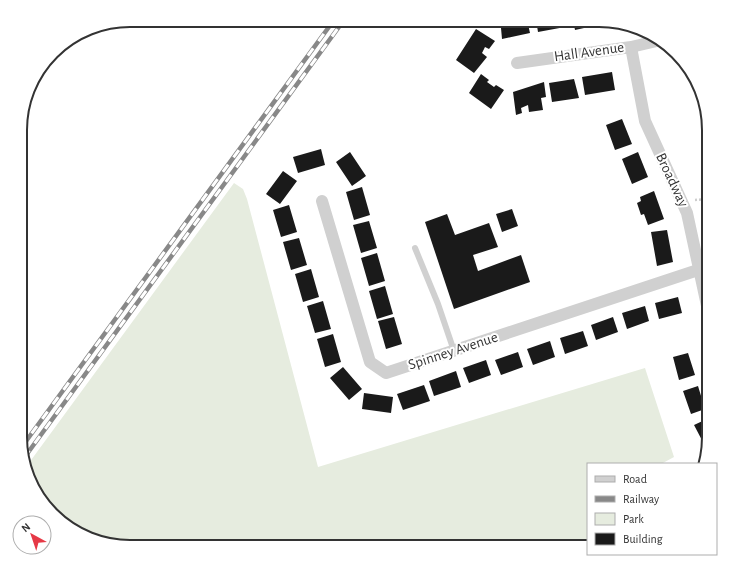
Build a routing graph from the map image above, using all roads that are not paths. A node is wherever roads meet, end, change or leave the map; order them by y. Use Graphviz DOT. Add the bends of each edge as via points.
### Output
graph roads {
  1 [pos="653,42"];
  2 [pos="631,47"];
  3 [pos="518,63"];
  4 [pos="322,201"];
  5 [pos="415,248"];
  6 [pos="698,270"];
  7 [pos="702,286"];
  8 [pos="454,351"];
  1 -- 2 [label="street, Hall Avenue"];
  2 -- 3 [label="street, Hall Avenue"];
  2 -- 6 [label="street, Broadway" via="645,121 687,213"];
  4 -- 8 [label="street, Spinney Avenue" via="370,362 386,374"];
  5 -- 8 [label="lane"];
  6 -- 7 [label="street, Broadway"];
  6 -- 8 [label="street, Spinney Avenue"];
}
